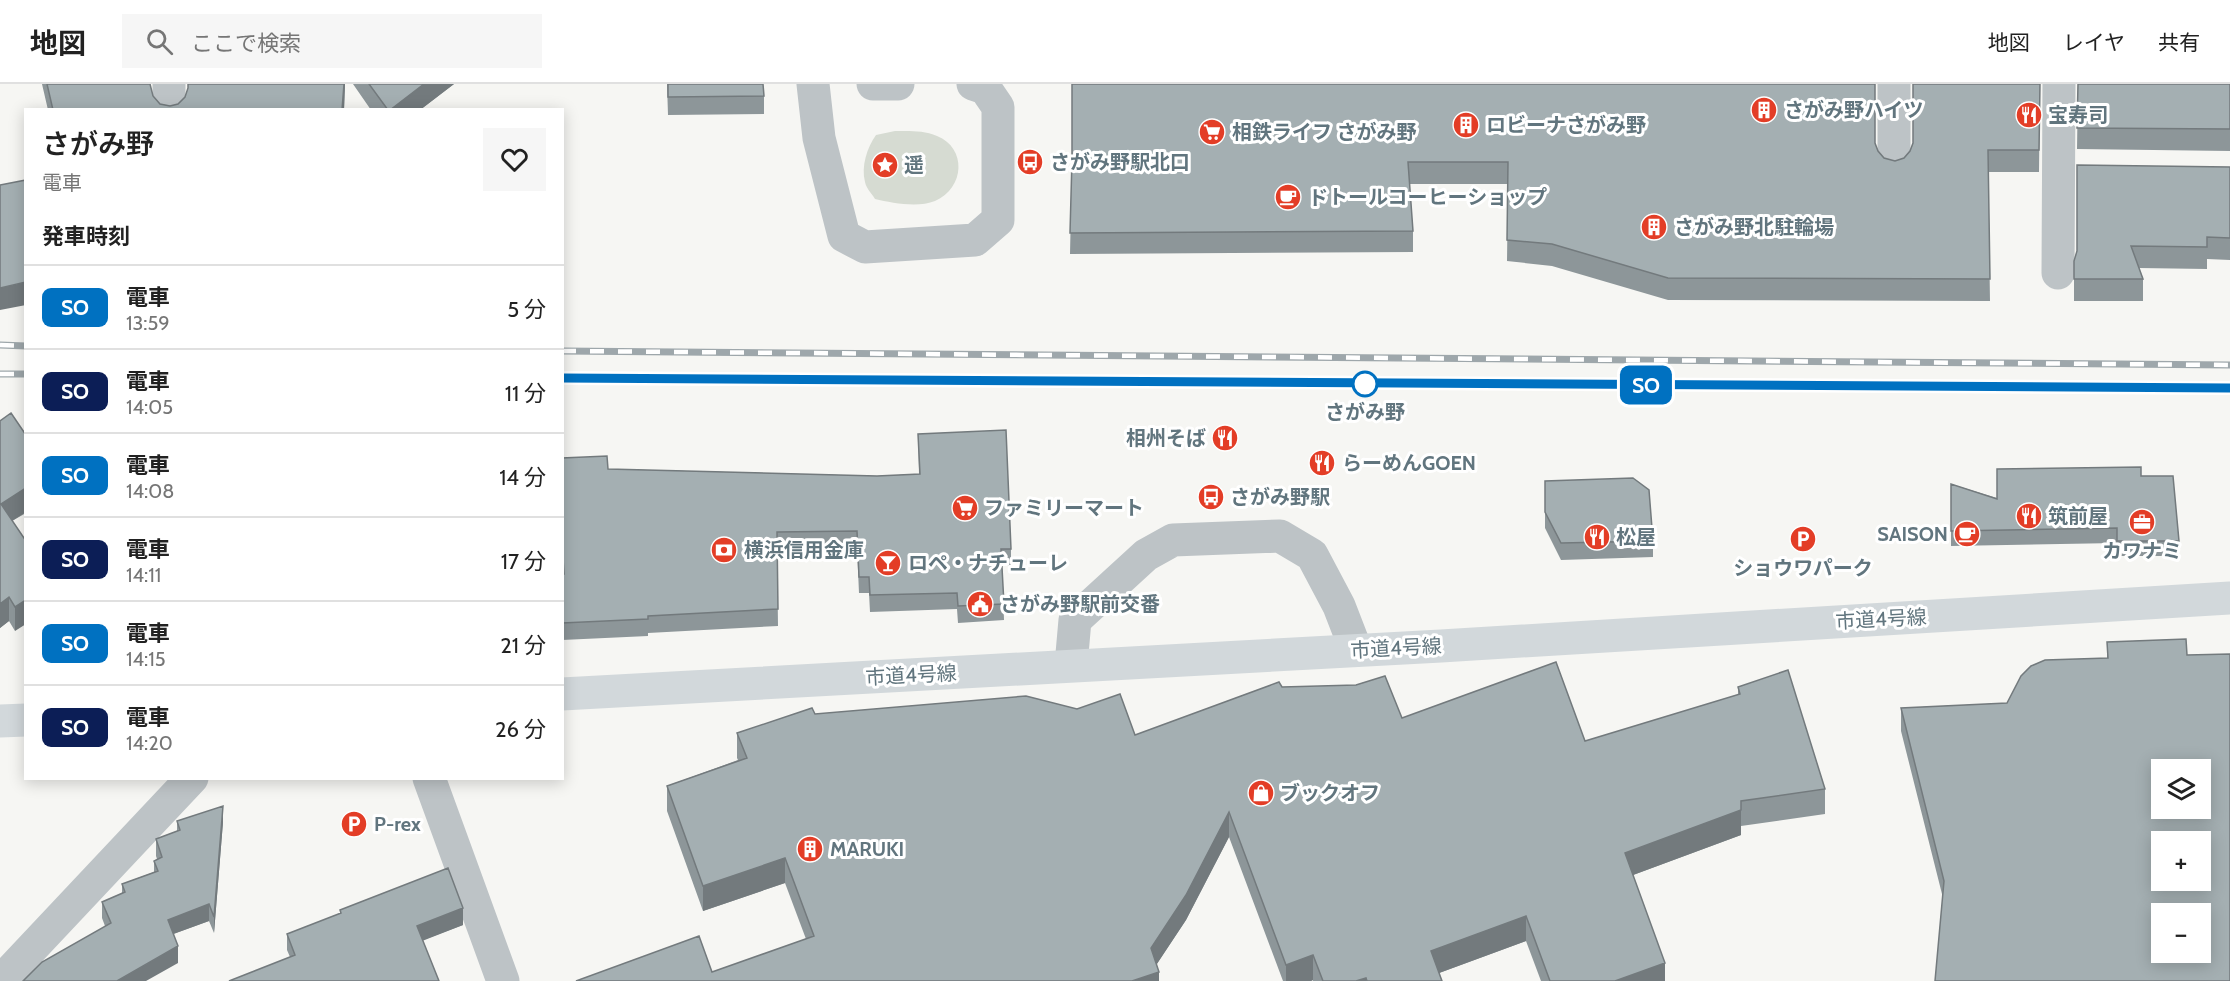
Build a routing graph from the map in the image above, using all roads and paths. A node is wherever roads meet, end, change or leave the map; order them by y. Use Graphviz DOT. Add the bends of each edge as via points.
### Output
graph roads {
  1 [pos="169,84"];
  2 [pos="813,84"];
  3 [pos="873,84"];
  4 [pos="898,84"];
  5 [pos="973,84"];
  6 [pos="1894,84"];
  7 [pos="2059,84"];
  8 [pos="168,108"];
  9 [pos="1894,164"];
  10 [pos="2057,168"];
  11 [pos="2092,168"];
  12 [pos="2058,273"];
  13 [pos="2230,598"];
  14 [pos="1356,650"];
  15 [pos="1071,665"];
  16 [pos="564,694"];
  17 [pos="24,720"];
  18 [pos="0,721"];
  19 [pos="190,780"];
  20 [pos="430,780"];
  21 [pos="1,981"];
  22 [pos="503,981"];
  1 -- 8 [label="street"];
  2 -- 5 [label="street" via="819,138 844,236 865,247 975,240 998,220 998,107 985,88"];
  3 -- 4 [label="street"];
  6 -- 9 [label="street"];
  7 -- 10 [label="street"];
  10 -- 11 [label="street"];
  10 -- 12 [label="street"];
  13 -- 14 [label="street, 市道4号線"];
  14 -- 15 [label="street, 市道4号線"];
  14 -- 15 [label="street" via="1339,606 1312,555 1280,536 1173,540 1146,555 1075,620"];
  15 -- 16 [label="street, 市道4号線"];
  17 -- 18 [label="street"];
  19 -- 21 [label="street"];
  20 -- 22 [label="street"];
}
